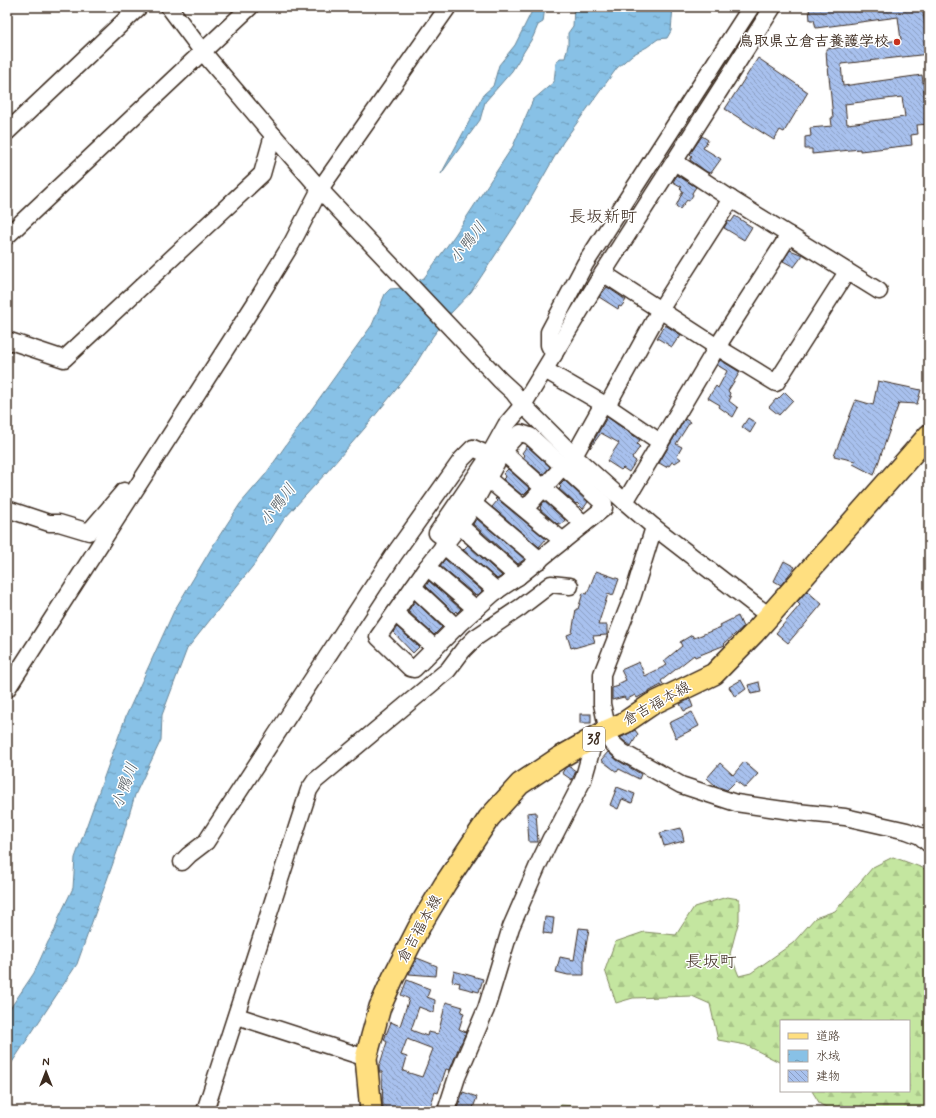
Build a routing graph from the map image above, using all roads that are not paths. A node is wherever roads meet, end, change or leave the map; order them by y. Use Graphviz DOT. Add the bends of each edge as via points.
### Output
graph roads {
  1 [pos="139,7"];
  2 [pos="169,7"];
  3 [pos="250,7"];
  4 [pos="448,7"];
  5 [pos="751,7"];
  6 [pos="774,7"];
  7 [pos="202,51"];
  8 [pos="7,132"];
  9 [pos="273,135"];
  10 [pos="675,162"];
  11 [pos="323,192"];
  12 [pos="731,199"];
  13 [pos="789,235"];
  14 [pos="7,236"];
  15 [pos="847,272"];
  16 [pos="603,273"];
  17 [pos="878,291"];
  18 [pos="660,310"];
  19 [pos="7,340"];
  20 [pos="717,347"];
  21 [pos="554,355"];
  22 [pos="545,370"];
  23 [pos="605,404"];
  24 [pos="523,405"];
  25 [pos="929,435"];
  26 [pos="660,442"];
  27 [pos="496,454"];
  28 [pos="568,461"];
  29 [pos="488,479"];
  30 [pos="140,482"];
  31 [pos="544,488"];
  32 [pos="625,502"];
  33 [pos="474,504"];
  34 [pos="7,509"];
  35 [pos="525,510"];
  36 [pos="584,524"];
  37 [pos="459,526"];
  38 [pos="654,527"];
  39 [pos="563,541"];
  40 [pos="445,542"];
  41 [pos="540,560"];
  42 [pos="427,567"];
  43 [pos="518,577"];
  44 [pos="570,586"];
  45 [pos="413,587"];
  46 [pos="497,591"];
  47 [pos="476,609"];
  48 [pos="395,613"];
  49 [pos="769,616"];
  50 [pos="456,626"];
  51 [pos="434,648"];
  52 [pos="7,689"];
  53 [pos="601,734"];
  54 [pos="929,844"];
  55 [pos="182,862"];
  56 [pos="237,1016"];
  57 [pos="366,1058"];
  58 [pos="206,1111"];
  59 [pos="371,1111"];
  60 [pos="446,1111"];
  1 -- 8 [label="street"];
  2 -- 7 [label="street"];
  3 -- 7 [label="street"];
  4 -- 11 [label="street"];
  5 -- 21 [label="street" via="585,264 549,332 549,345"];
  6 -- 10 [label="street"];
  7 -- 9 [label="street"];
  7 -- 14 [label="street"];
  9 -- 11 [label="street"];
  9 -- 19 [label="street" via="262,174 64,359"];
  10 -- 12 [label="street"];
  10 -- 16 [label="street"];
  11 -- 24 [label="street"];
  11 -- 30 [label="street"];
  12 -- 13 [label="street"];
  12 -- 18 [label="street"];
  13 -- 15 [label="street"];
  13 -- 20 [label="street"];
  15 -- 17 [label="street"];
  15 -- 20 [label="street" via="776,383"];
  16 -- 18 [label="street"];
  16 -- 21 [label="street"];
  18 -- 20 [label="street"];
  18 -- 23 [label="street"];
  20 -- 26 [label="street"];
  21 -- 22 [label="street"];
  22 -- 23 [label="street"];
  22 -- 24 [label="street"];
  23 -- 26 [label="street"];
  23 -- 28 [label="street"];
  24 -- 27 [label="street" via="506,426"];
  24 -- 28 [label="street"];
  25 -- 49 [label="main road, 倉吉福本線 / 38"];
  26 -- 32 [label="street"];
  27 -- 28 [label="street" via="521,434 530,436"];
  27 -- 29 [label="street"];
  27 -- 31 [label="street"];
  27 -- 40 [label="street" via="437,533"];
  27 -- 55 [label="street" via="472,448 462,458 393,556 206,842"];
  28 -- 31 [label="street"];
  28 -- 32 [label="street"];
  28 -- 36 [label="street" via="604,504 604,508"];
  29 -- 33 [label="street"];
  29 -- 35 [label="street"];
  30 -- 34 [label="street" via="125,489 89,532 59,523 49,523"];
  30 -- 52 [label="street"];
  31 -- 35 [label="street"];
  31 -- 36 [label="street"];
  32 -- 38 [label="street"];
  33 -- 37 [label="street"];
  33 -- 41 [label="street"];
  35 -- 39 [label="street"];
  36 -- 39 [label="street"];
  37 -- 40 [label="street"];
  37 -- 43 [label="street"];
  38 -- 49 [label="street"];
  38 -- 53 [label="street" via="633,595 602,674"];
  39 -- 41 [label="street"];
  40 -- 42 [label="street"];
  40 -- 46 [label="street"];
  41 -- 43 [label="street"];
  42 -- 45 [label="street"];
  42 -- 47 [label="street"];
  43 -- 46 [label="street"];
  44 -- 56 [label="street" via="551,584 475,638 448,670 311,786"];
  45 -- 48 [label="street"];
  45 -- 50 [label="street"];
  46 -- 47 [label="street"];
  47 -- 50 [label="street"];
  48 -- 51 [label="street"];
  48 -- 51 [label="street" via="378,637 410,668 414,669"];
  49 -- 53 [label="main road, 倉吉福本線 / 38" via="714,674 652,704 624,723"];
  50 -- 51 [label="street"];
  53 -- 54 [label="street" via="622,752 681,786 736,803 844,817 907,831 920,836"];
  53 -- 57 [label="main road, 倉吉福本線 / 38" via="520,784 489,818 418,929 380,1007"];
  53 -- 60 [label="street" via="583,780 545,850 512,927 486,1009 457,1076"];
  56 -- 57 [label="street"];
  56 -- 58 [label="street"];
  57 -- 59 [label="main road, 倉吉福本線 / 38"];
}
